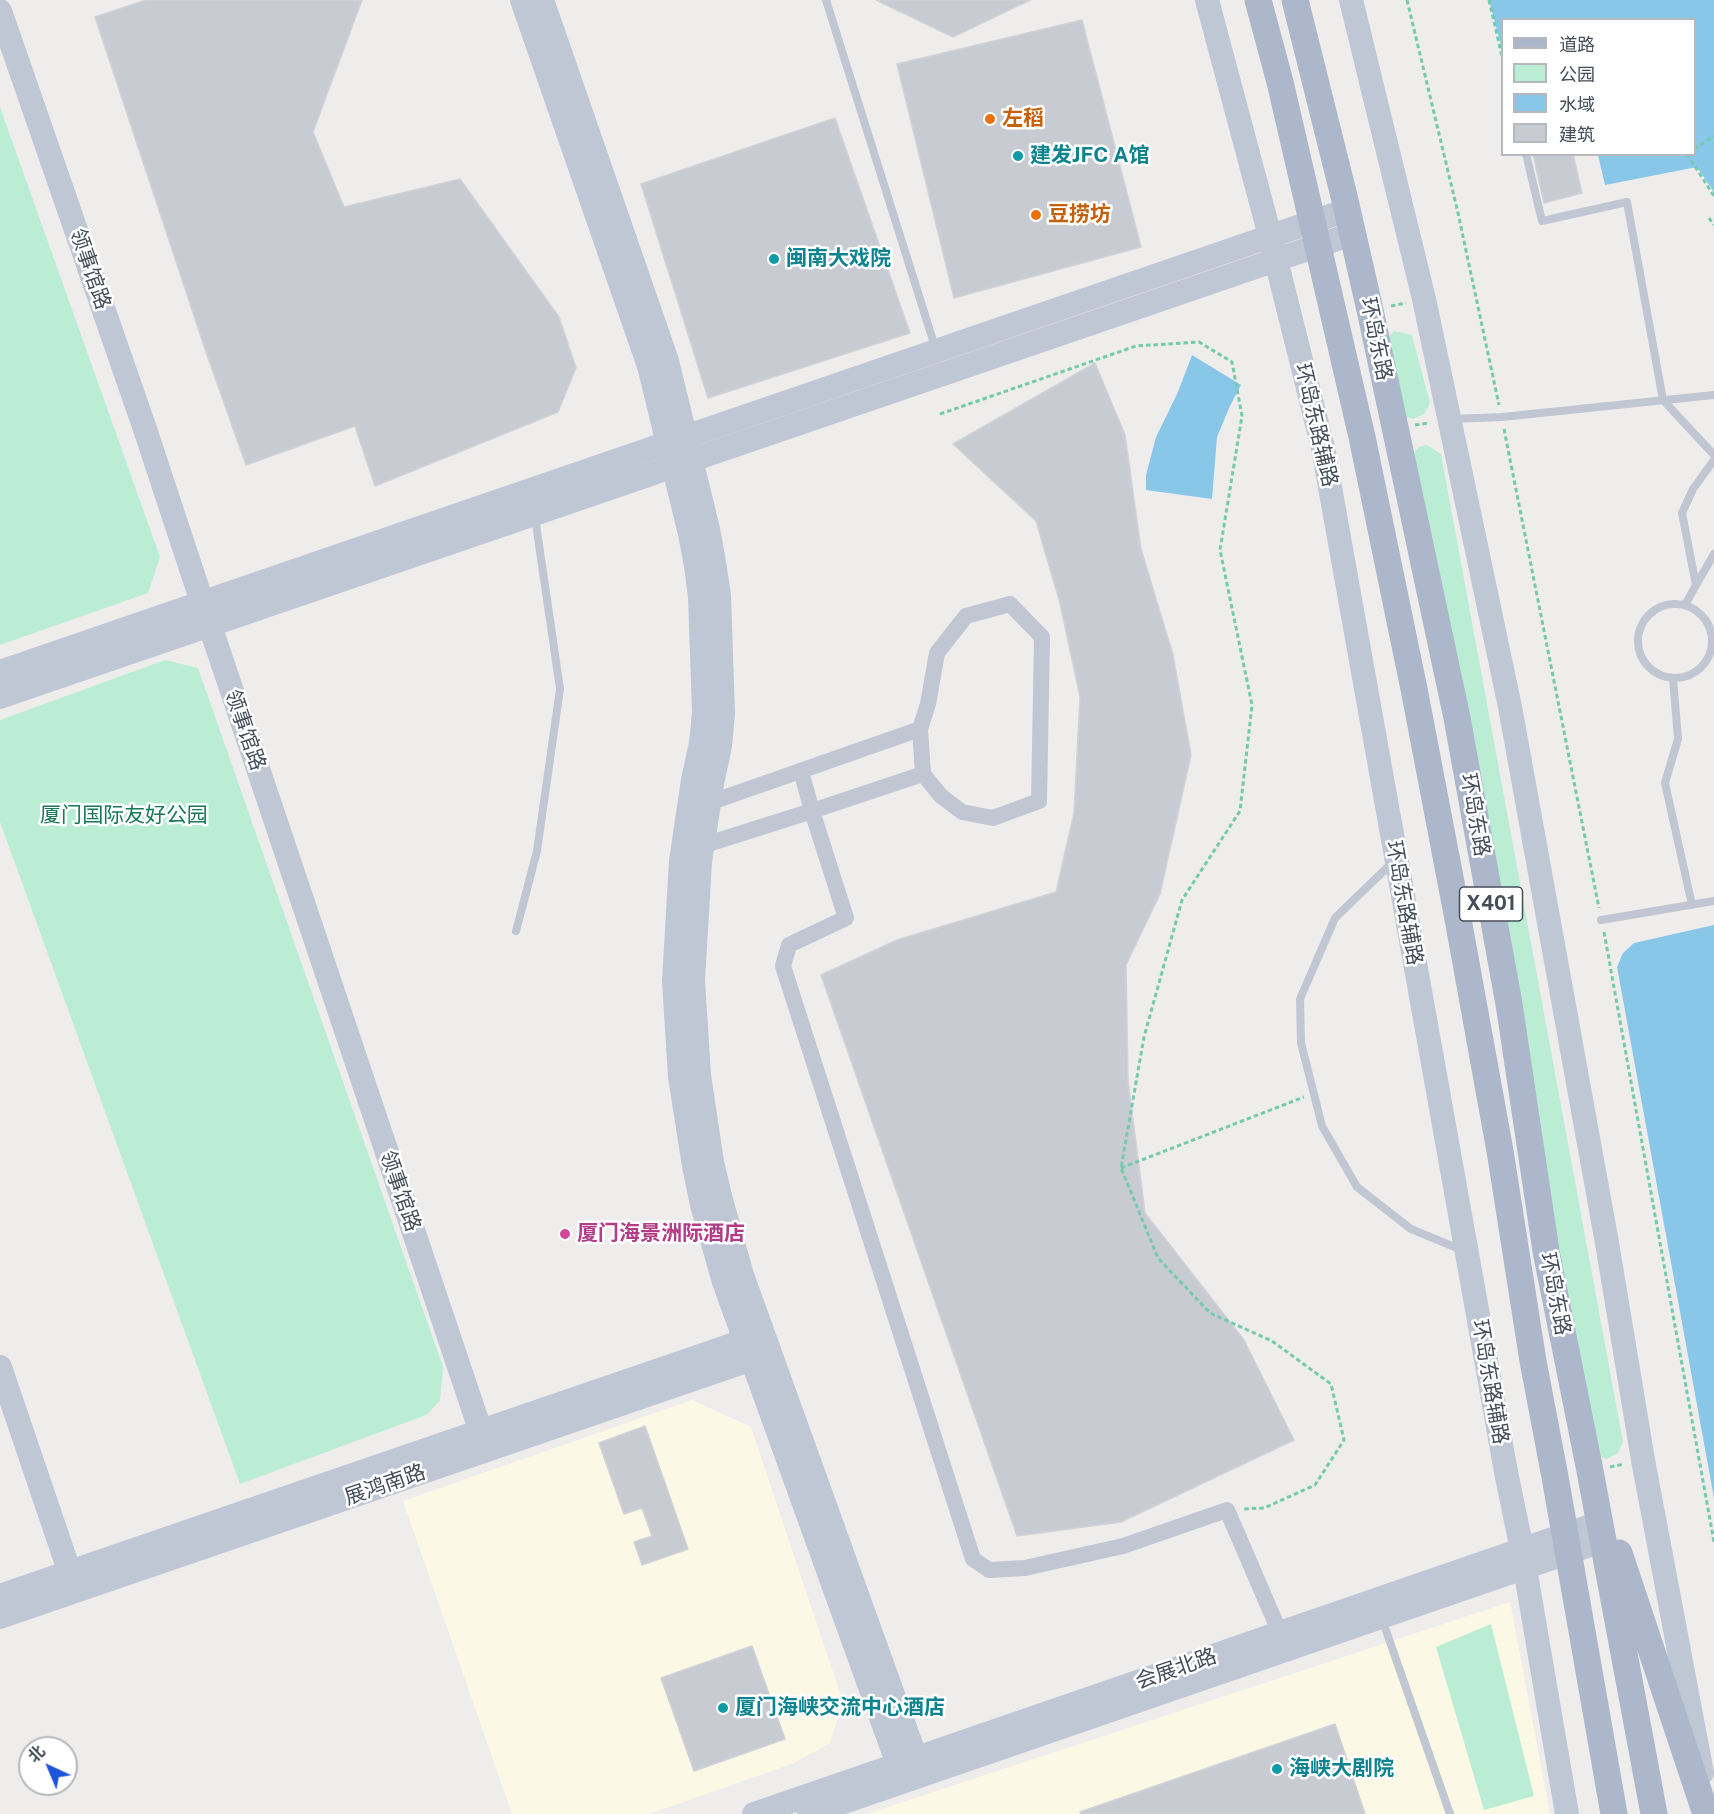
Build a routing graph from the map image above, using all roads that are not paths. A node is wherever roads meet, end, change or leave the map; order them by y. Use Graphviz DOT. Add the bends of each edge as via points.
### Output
graph roads {
  1 [pos="522,0"];
  2 [pos="542,0"];
  3 [pos="826,0"];
  4 [pos="1207,0"];
  5 [pos="1258,0"];
  6 [pos="1295,0"];
  7 [pos="1351,0"];
  8 [pos="0,11"];
  9 [pos="1527,156"];
  10 [pos="1350,222"];
  11 [pos="1315,234"];
  12 [pos="1270,236"];
  13 [pos="1276,260"];
  14 [pos="936,351"];
  15 [pos="1714,395"];
  16 [pos="1663,400"];
  17 [pos="1449,419"];
  18 [pos="676,440"];
  19 [pos="1714,455"];
  20 [pos="1714,460"];
  21 [pos="682,463"];
  22 [pos="534,514"];
  23 [pos="1714,554"];
  24 [pos="1696,585"];
  25 [pos="202,602"];
  26 [pos="1685,605"];
  27 [pos="210,625"];
  28 [pos="0,672"];
  29 [pos="1672,678"];
  30 [pos="0,697"];
  31 [pos="921,729"];
  32 [pos="801,771"];
  33 [pos="923,774"];
  34 [pos="699,806"];
  35 [pos="812,811"];
  36 [pos="692,849"];
  37 [pos="1396,859"];
  38 [pos="1714,901"];
  39 [pos="1692,905"];
  40 [pos="1601,920"];
  41 [pos="516,931"];
  42 [pos="1466,1252"];
  43 [pos="758,1346"];
  44 [pos="0,1367"];
  45 [pos="483,1440"];
  46 [pos="1601,1532"];
  47 [pos="1567,1544"];
  48 [pos="1523,1559"];
  49 [pos="73,1581"];
  50 [pos="1610,1584"];
  51 [pos="1574,1592"];
  52 [pos="0,1596"];
  53 [pos="0,1617"];
  54 [pos="1381,1617"];
  55 [pos="1280,1633"];
  56 [pos="910,1770"];
  57 [pos="754,1814"];
  58 [pos="810,1814"];
  59 [pos="1450,1814"];
  60 [pos="1567,1814"];
  61 [pos="1614,1814"];
  62 [pos="1654,1814"];
  63 [pos="1708,1814"];
  1 -- 18 [label="main road"];
  2 -- 18 [label="main road" via="667,361"];
  3 -- 14 [label="lane"];
  4 -- 12 [label="main road, 环岛东路辅路"];
  5 -- 11 [label="main road, 环岛东路 / X401"];
  6 -- 10 [label="main road, 环岛东路 / X401"];
  7 -- 17 [label="main road"];
  8 -- 25 [label="main road, 领事馆路"];
  9 -- 16 [label="lane" via="1542,221 1627,202"];
  10 -- 11 [label="main road"];
  10 -- 46 [label="main road, 环岛东路 / X401" via="1457,717 1509,1004 1546,1251"];
  11 -- 12 [label="main road"];
  11 -- 13 [label="main road"];
  11 -- 47 [label="main road, 环岛东路 / X401" via="1412,678 1500,1151"];
  12 -- 13 [label="main road, 环岛东路辅路"];
  12 -- 14 [label="main road"];
  13 -- 21 [label="main road"];
  13 -- 37 [label="main road, 环岛东路辅路" via="1323,448"];
  14 -- 18 [label="main road"];
  15 -- 16 [label="lane"];
  16 -- 17 [label="lane"];
  16 -- 19 [label="lane"];
  17 -- 63 [label="main road" via="1510,707"];
  18 -- 21 [label="main road"];
  18 -- 25 [label="main road"];
  20 -- 24 [label="lane" via="1682,513"];
  21 -- 22 [label="main road"];
  21 -- 34 [label="main road" via="700,597 704,713"];
  22 -- 27 [label="main road"];
  22 -- 41 [label="lane" via="560,689 537,851"];
  23 -- 24 [label="lane"];
  24 -- 26 [label="lane"];
  25 -- 27 [label="main road, 领事馆路"];
  25 -- 28 [label="main road"];
  26 -- 29 [label="lane" via="1705,618 1711,629 1710,653 1696,672"];
  26 -- 29 [label="lane" via="1673,603 1655,609 1638,634 1642,659 1660,675"];
  27 -- 30 [label="main road"];
  27 -- 45 [label="main road, 领事馆路"];
  29 -- 39 [label="lane" via="1678,739 1665,783"];
  31 -- 32 [label="street"];
  31 -- 33 [label="street"];
  31 -- 33 [label="street" via="938,652 966,616 1010,604 1042,637 1039,801 993,818 962,812 941,796"];
  32 -- 34 [label="street"];
  32 -- 35 [label="street"];
  33 -- 35 [label="street"];
  34 -- 36 [label="main road"];
  35 -- 36 [label="street"];
  35 -- 55 [label="street" via="846,918 789,945 783,966 973,1559 988,1570 1025,1568 1123,1546 1227,1510"];
  36 -- 43 [label="main road" via="693,980 703,1107 712,1162"];
  37 -- 42 [label="main road, 环岛东路辅路"];
  37 -- 42 [label="lane" via="1335,918 1300,999 1300,1043 1322,1126 1357,1187 1411,1228"];
  38 -- 39 [label="lane"];
  39 -- 40 [label="lane"];
  42 -- 48 [label="main road, 环岛东路辅路"];
  43 -- 45 [label="main road, 展鸿南路"];
  43 -- 56 [label="main road"];
  44 -- 49 [label="main road"];
  45 -- 49 [label="main road, 展鸿南路"];
  46 -- 47 [label="main road, 会展北路"];
  46 -- 50 [label="main road, 环岛东路 / X401"];
  46 -- 63 [label="main road" via="1617,1548"];
  47 -- 48 [label="main road, 会展北路"];
  47 -- 51 [label="main road, 环岛东路 / X401"];
  48 -- 54 [label="main road, 会展北路"];
  48 -- 55 [label="main road, 会展北路"];
  48 -- 60 [label="main road, 环岛东路辅路"];
  49 -- 52 [label="main road, 展鸿南路"];
  49 -- 53 [label="main road, 展鸿南路"];
  50 -- 51 [label="main road"];
  50 -- 62 [label="main road, 环岛东路 / X401"];
  51 -- 61 [label="main road, 环岛东路 / X401"];
  54 -- 56 [label="main road, 会展北路"];
  54 -- 59 [label="lane"];
  55 -- 56 [label="main road, 会展北路"];
  56 -- 57 [label="main road, 会展北路"];
  56 -- 58 [label="main road, 会展北路"];
}
